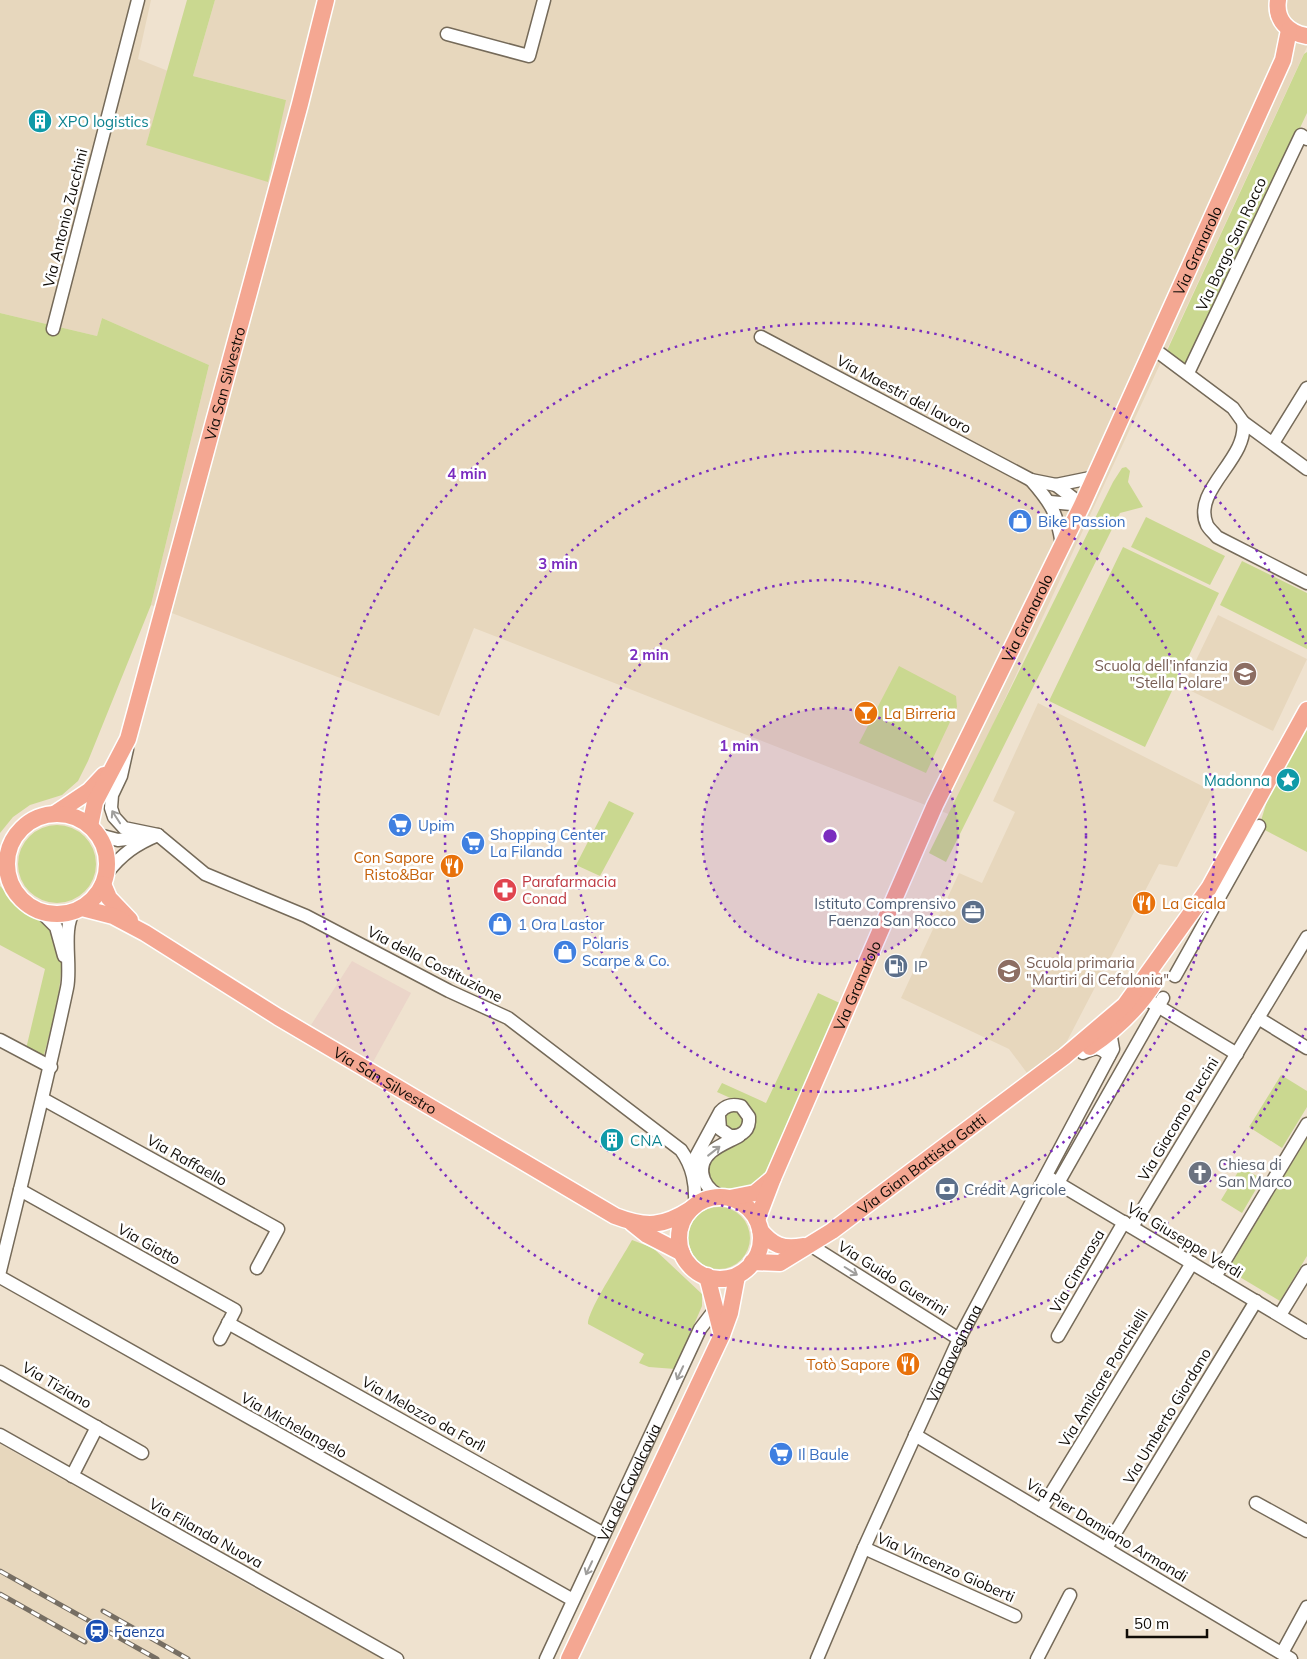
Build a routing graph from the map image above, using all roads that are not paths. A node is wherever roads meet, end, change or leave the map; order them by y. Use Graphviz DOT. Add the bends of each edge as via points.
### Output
graph roads {
  1 [pos="138,0"];
  2 [pos="326,0"];
  3 [pos="544,0"];
  4 [pos="1278,0"];
  5 [pos="1289,30"];
  6 [pos="447,34"];
  7 [pos="1307,36"];
  8 [pos="1284,58"];
  9 [pos="1307,139"];
  10 [pos="53,329"];
  11 [pos="761,337"];
  12 [pos="1154,349"];
  13 [pos="1188,373"];
  14 [pos="1307,388"];
  15 [pos="1243,422"];
  16 [pos="1273,443"];
  17 [pos="1307,469"];
  18 [pos="1095,477"];
  19 [pos="1031,480"];
  20 [pos="1056,485"];
  21 [pos="1050,502"];
  22 [pos="1082,505"];
  23 [pos="1062,545"];
  24 [pos="1307,583"];
  25 [pos="1307,710"];
  26 [pos="128,739"];
  27 [pos="115,765"];
  28 [pos="56,813"];
  29 [pos="1259,826"];
  30 [pos="94,830"];
  31 [pos="158,835"];
  32 [pos="5,848"];
  33 [pos="105,878"];
  34 [pos="5,881"];
  35 [pos="1215,892"];
  36 [pos="1196,908"];
  37 [pos="78,909"];
  38 [pos="40,911"];
  39 [pos="145,933"];
  40 [pos="1307,937"];
  41 [pos="1175,976"];
  42 [pos="69,980"];
  43 [pos="1150,1003"];
  44 [pos="1258,1018"];
  45 [pos="1109,1027"];
  46 [pos="0,1040"];
  47 [pos="1307,1048"];
  48 [pos="1083,1052"];
  49 [pos="1111,1053"];
  50 [pos="1237,1054"];
  51 [pos="51,1067"];
  52 [pos="1032,1080"];
  53 [pos="43,1099"];
  54 [pos="718,1116"];
  55 [pos="1307,1124"];
  56 [pos="739,1136"];
  57 [pos="701,1146"];
  58 [pos="681,1150"];
  59 [pos="693,1175"];
  60 [pos="1046,1176"];
  61 [pos="773,1178"];
  62 [pos="1058,1183"];
  63 [pos="20,1190"];
  64 [pos="728,1198"];
  65 [pos="693,1207"];
  66 [pos="630,1222"];
  67 [pos="758,1225"];
  68 [pos="1128,1225"];
  69 [pos="810,1244"];
  70 [pos="682,1253"];
  71 [pos="752,1262"];
  72 [pos="1192,1263"];
  73 [pos="257,1268"];
  74 [pos="0,1271"];
  75 [pos="1307,1271"];
  76 [pos="707,1276"];
  77 [pos="737,1276"];
  78 [pos="0,1277"];
  79 [pos="1215,1277"];
  80 [pos="1256,1301"];
  81 [pos="716,1308"];
  82 [pos="1280,1315"];
  83 [pos="228,1323"];
  84 [pos="1307,1332"];
  85 [pos="722,1335"];
  86 [pos="1058,1336"];
  87 [pos="220,1339"];
  88 [pos="958,1339"];
  89 [pos="0,1372"];
  90 [pos="97,1427"];
  91 [pos="0,1435"];
  92 [pos="915,1435"];
  93 [pos="142,1453"];
  94 [pos="72,1476"];
  95 [pos="1256,1503"];
  96 [pos="1041,1510"];
  97 [pos="1307,1531"];
  98 [pos="604,1534"];
  99 [pos="864,1548"];
  100 [pos="1106,1548"];
  101 [pos="1070,1595"];
  102 [pos="573,1600"];
  103 [pos="1307,1607"];
  104 [pos="1014,1616"];
  105 [pos="1286,1656"];
  106 [pos="396,1659"];
  107 [pos="546,1659"];
  108 [pos="569,1659"];
  109 [pos="817,1659"];
  110 [pos="1037,1659"];
  1 -- 10 [label="street, Via Antonio Zucchini"];
  2 -- 26 [label="main road, Via San Silvestro"];
  3 -- 6 [label="street" via="529,56"];
  4 -- 5 [label="main road" via="1278,16"];
  5 -- 7 [label="main road"];
  5 -- 8 [label="main road"];
  7 -- 8 [label="main road"];
  8 -- 12 [label="main road, Via Granarolo"];
  9 -- 13 [label="street, Via Borgo San Rocco" via="1301,135"];
  11 -- 19 [label="street, Via Maestri del lavoro"];
  12 -- 13 [label="street"];
  12 -- 18 [label="main road, Via Granarolo"];
  13 -- 15 [label="street" via="1233,408"];
  14 -- 16 [label="street"];
  15 -- 16 [label="street"];
  15 -- 24 [label="street" via="1242,436 1232,458 1207,498 1204,509 1207,525 1217,537"];
  16 -- 17 [label="street"];
  18 -- 20 [label="street, Via Maestri del lavoro"];
  18 -- 22 [label="main road, Via Granarolo"];
  19 -- 20 [label="street, Via Maestri del lavoro"];
  19 -- 21 [label="street, Via Maestri del lavoro"];
  20 -- 22 [label="street, Via Maestri del lavoro"];
  21 -- 22 [label="street"];
  21 -- 23 [label="street, Via Maestri del lavoro" via="1058,520"];
  22 -- 23 [label="main road, Via Granarolo"];
  23 -- 61 [label="main road, Via Granarolo" via="936,805"];
  25 -- 35 [label="main road, Via Ravegnana"];
  26 -- 27 [label="main road, Via San Silvestro"];
  31 -- 26 [label="street, Via della Costituzione, one-way" via="124,828 111,808"];
  27 -- 28 [label="main road, Via San Silvestro" via="89,791"];
  27 -- 30 [label="main road, Via San Silvestro" via="95,802"];
  28 -- 30 [label="main road" via="78,818"];
  28 -- 32 [label="main road" via="27,823"];
  29 -- 35 [label="street, Via Ravegnana"];
  30 -- 31 [label="street" via="118,840"];
  30 -- 33 [label="main road" via="104,846"];
  31 -- 33 [label="street" via="120,857"];
  31 -- 58 [label="street, Via della Costituzione" via="205,874 306,916 508,1018"];
  32 -- 34 [label="main road"];
  33 -- 37 [label="main road" via="91,901"];
  33 -- 39 [label="main road, Via San Silvestro" via="109,898"];
  34 -- 38 [label="main road" via="20,898"];
  35 -- 36 [label="main road, Via Ravegnana"];
  35 -- 41 [label="street, Via Ravegnana"];
  36 -- 43 [label="main road, Via Ravegnana"];
  36 -- 45 [label="main road, Via Ravegnana"];
  37 -- 38 [label="main road" via="65,913"];
  37 -- 39 [label="main road, Via San Silvestro" via="113,916"];
  37 -- 42 [label="street" via="69,923"];
  38 -- 42 [label="street" via="56,928"];
  39 -- 66 [label="main road, Via San Silvestro" via="278,1016"];
  40 -- 44 [label="street, Via Giacomo Puccini"];
  42 -- 51 [label="street"];
  43 -- 45 [label="main road, Via Ravegnana"];
  43 -- 49 [label="street, Via Ravegnana"];
  43 -- 50 [label="street, Via Giacomo Puccini"];
  43 -- 62 [label="street, Via Ravegnana"];
  44 -- 47 [label="street"];
  44 -- 50 [label="street, Via Giacomo Puccini"];
  45 -- 48 [label="main road, Via Gian Battista Gatti"];
  45 -- 49 [label="street"];
  45 -- 52 [label="main road, Via Gian Battista Gatti"];
  46 -- 51 [label="street"];
  48 -- 49 [label="street" via="1100,1048"];
  48 -- 52 [label="main road, Via Gian Battista Gatti"];
  49 -- 60 [label="street, Via Ravegnana"];
  50 -- 68 [label="street, Via Giacomo Puccini"];
  51 -- 53 [label="street"];
  52 -- 69 [label="main road, Via Gian Battista Gatti" via="832,1231"];
  53 -- 63 [label="street"];
  53 -- 73 [label="street, Via Raffaello" via="278,1229"];
  54 -- 56 [label="street" via="718,1125 723,1132"];
  54 -- 56 [label="street" via="727,1106 745,1109 750,1122"];
  54 -- 57 [label="street, Via della Costituzione"];
  55 -- 79 [label="street"];
  64 -- 56 [label="street, one-way" via="717,1196 710,1190 702,1175 703,1163 711,1152"];
  57 -- 58 [label="street" via="692,1152"];
  57 -- 59 [label="street, Via della Costituzione" via="694,1160"];
  58 -- 59 [label="street, Via della Costituzione"];
  59 -- 65 [label="street, Via della Costituzione"];
  60 -- 62 [label="street, Via Giuseppe Verdi"];
  60 -- 88 [label="street, Via Ravegnana"];
  61 -- 64 [label="main road, Via Granarolo" via="754,1193"];
  61 -- 67 [label="main road, Via Granarolo"];
  62 -- 68 [label="street, Via Giuseppe Verdi"];
  63 -- 74 [label="street"];
  63 -- 83 [label="street, Via Giotto" via="235,1310"];
  64 -- 65 [label="main road" via="710,1198"];
  64 -- 67 [label="main road" via="746,1206"];
  65 -- 66 [label="main road, Via San Silvestro" via="664,1223"];
  65 -- 70 [label="main road" via="679,1230"];
  66 -- 70 [label="main road, Via San Silvestro"];
  67 -- 69 [label="main road, Via Gian Battista Gatti" via="769,1242 782,1248"];
  67 -- 71 [label="main road" via="758,1252"];
  68 -- 72 [label="street, Via Giuseppe Verdi"];
  68 -- 86 [label="street, Via Cimarosa"];
  69 -- 71 [label="main road, Via Gian Battista Gatti" via="780,1263"];
  69 -- 88 [label="street, Via Guido Guerrini, one-way"];
  70 -- 76 [label="main road" via="692,1268"];
  71 -- 77 [label="main road"];
  72 -- 79 [label="street, Via Giuseppe Verdi"];
  72 -- 96 [label="street, Via Amilcare Ponchielli"];
  75 -- 82 [label="street"];
  76 -- 77 [label="main road"];
  76 -- 81 [label="main road"];
  77 -- 85 [label="main road, Via del Cavalcavia"];
  78 -- 102 [label="street, Via Michelangelo"];
  79 -- 80 [label="street, Via Giuseppe Verdi"];
  80 -- 82 [label="street, Via Giuseppe Verdi"];
  80 -- 100 [label="street, Via Umberto Giordano"];
  81 -- 85 [label="main road"];
  81 -- 98 [label="street, Via del Cavalcavia, one-way" via="700,1329"];
  82 -- 84 [label="street, Via Giuseppe Verdi"];
  83 -- 87 [label="street"];
  83 -- 98 [label="street, Via Melozzo da Forlì"];
  85 -- 108 [label="main road, Via del Cavalcavia"];
  88 -- 92 [label="street, Via Ravegnana"];
  89 -- 90 [label="street, Via Tiziano"];
  90 -- 93 [label="street, Via Tiziano"];
  90 -- 94 [label="street, Via Tiziano"];
  91 -- 94 [label="street, Via Filanda Nuova"];
  92 -- 96 [label="street, Via Pier Damiano Armandi"];
  92 -- 99 [label="street, Via Ravegnana"];
  94 -- 106 [label="street, Via Filanda Nuova"];
  95 -- 97 [label="street"];
  96 -- 100 [label="street, Via Pier Damiano Armandi"];
  98 -- 102 [label="street, Via del Cavalcavia, one-way"];
  99 -- 104 [label="street, Via Vincenzo Gioberti"];
  99 -- 109 [label="street, Via Ravegnana"];
  100 -- 105 [label="street, Via Pier Damiano Armandi"];
  101 -- 110 [label="street"];
  102 -- 107 [label="street, Via del Cavalcavia"];
  103 -- 105 [label="street, Via Pier Damiano Armandi"];
}
